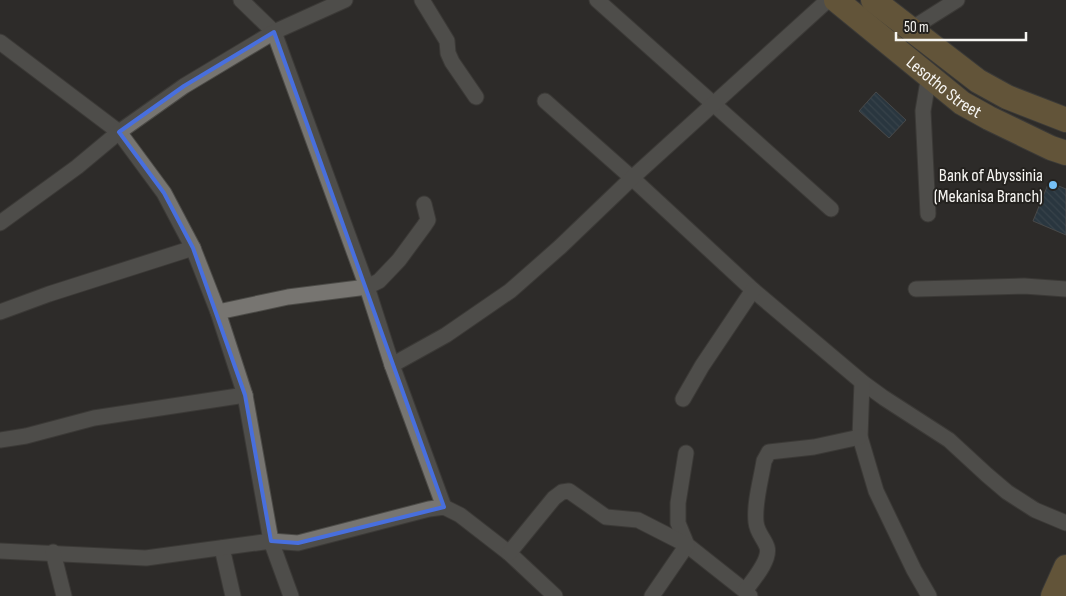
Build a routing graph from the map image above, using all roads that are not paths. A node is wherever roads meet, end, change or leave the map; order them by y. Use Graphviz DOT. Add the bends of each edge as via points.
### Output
graph roads {
  1 [pos="241,0"];
  2 [pos="345,0"];
  3 [pos="422,0"];
  4 [pos="597,0"];
  5 [pos="828,0"];
  6 [pos="836,0"];
  7 [pos="873,0"];
  8 [pos="957,0"];
  9 [pos="911,29"];
  10 [pos="274,32"];
  11 [pos="0,42"];
  12 [pos="930,75"];
  13 [pos="476,97"];
  14 [pos="545,101"];
  15 [pos="713,104"];
  16 [pos="1066,120"];
  17 [pos="118,132"];
  18 [pos="1066,153"];
  19 [pos="632,178"];
  20 [pos="424,204"];
  21 [pos="831,210"];
  22 [pos="928,214"];
  23 [pos="0,223"];
  24 [pos="194,248"];
  25 [pos="367,287"];
  26 [pos="916,289"];
  27 [pos="1066,289"];
  28 [pos="753,290"];
  29 [pos="0,312"];
  30 [pos="218,312"];
  31 [pos="392,365"];
  32 [pos="862,382"];
  33 [pos="245,395"];
  34 [pos="683,399"];
  35 [pos="860,437"];
  36 [pos="0,440"];
  37 [pos="686,453"];
  38 [pos="444,507"];
  39 [pos="1066,523"];
  40 [pos="271,541"];
  41 [pos="687,545"];
  42 [pos="222,548"];
  43 [pos="0,551"];
  44 [pos="53,552"];
  45 [pos="509,553"];
  46 [pos="1066,567"];
  47 [pos="748,594"];
  48 [pos="64,596"];
  49 [pos="233,596"];
  50 [pos="291,596"];
  51 [pos="555,596"];
  52 [pos="652,596"];
  53 [pos="929,596"];
  54 [pos="1053,596"];
  1 -- 10 [label="street"];
  2 -- 10 [label="street"];
  3 -- 13 [label="street" via="447,41 452,62"];
  4 -- 15 [label="street"];
  5 -- 15 [label="street"];
  6 -- 12 [label="main road, Lesotho Street"];
  7 -- 9 [label="main road, Lesotho Street"];
  8 -- 9 [label="street"];
  9 -- 16 [label="main road, Lesotho Street" via="978,81 1007,97"];
  10 -- 17 [label="street" via="184,86"];
  10 -- 25 [label="street"];
  11 -- 17 [label="street"];
  12 -- 18 [label="main road, Lesotho Street" via="962,103 982,115"];
  12 -- 22 [label="street" via="923,111"];
  14 -- 19 [label="street"];
  15 -- 19 [label="street"];
  15 -- 21 [label="street"];
  17 -- 23 [label="street" via="77,167"];
  17 -- 24 [label="street" via="164,193"];
  19 -- 28 [label="street"];
  19 -- 31 [label="street" via="510,291 446,335"];
  20 -- 25 [label="street" via="428,220 424,226 399,260 379,281"];
  24 -- 29 [label="street"];
  24 -- 30 [label="street"];
  25 -- 30 [label="street" via="288,297"];
  25 -- 31 [label="street"];
  26 -- 27 [label="street" via="1024,286"];
  28 -- 32 [label="street"];
  28 -- 34 [label="street"];
  30 -- 33 [label="street"];
  31 -- 38 [label="street"];
  32 -- 35 [label="street"];
  32 -- 39 [label="street" via="949,440 1007,492 1035,510"];
  33 -- 36 [label="street" via="94,418"];
  33 -- 40 [label="street"];
  35 -- 47 [label="street" via="769,452 764,461 756,521 767,554"];
  35 -- 53 [label="street" via="876,491"];
  37 -- 41 [label="street" via="678,523"];
  38 -- 40 [label="street" via="298,543"];
  38 -- 45 [label="street" via="460,515"];
  40 -- 42 [label="street"];
  40 -- 50 [label="street"];
  41 -- 45 [label="street" via="638,520 606,517 569,491 554,498"];
  41 -- 47 [label="street"];
  41 -- 52 [label="street"];
  42 -- 44 [label="street" via="146,558"];
  42 -- 49 [label="street"];
  43 -- 44 [label="street"];
  44 -- 48 [label="street"];
  45 -- 51 [label="street"];
  46 -- 54 [label="main road"];
}
